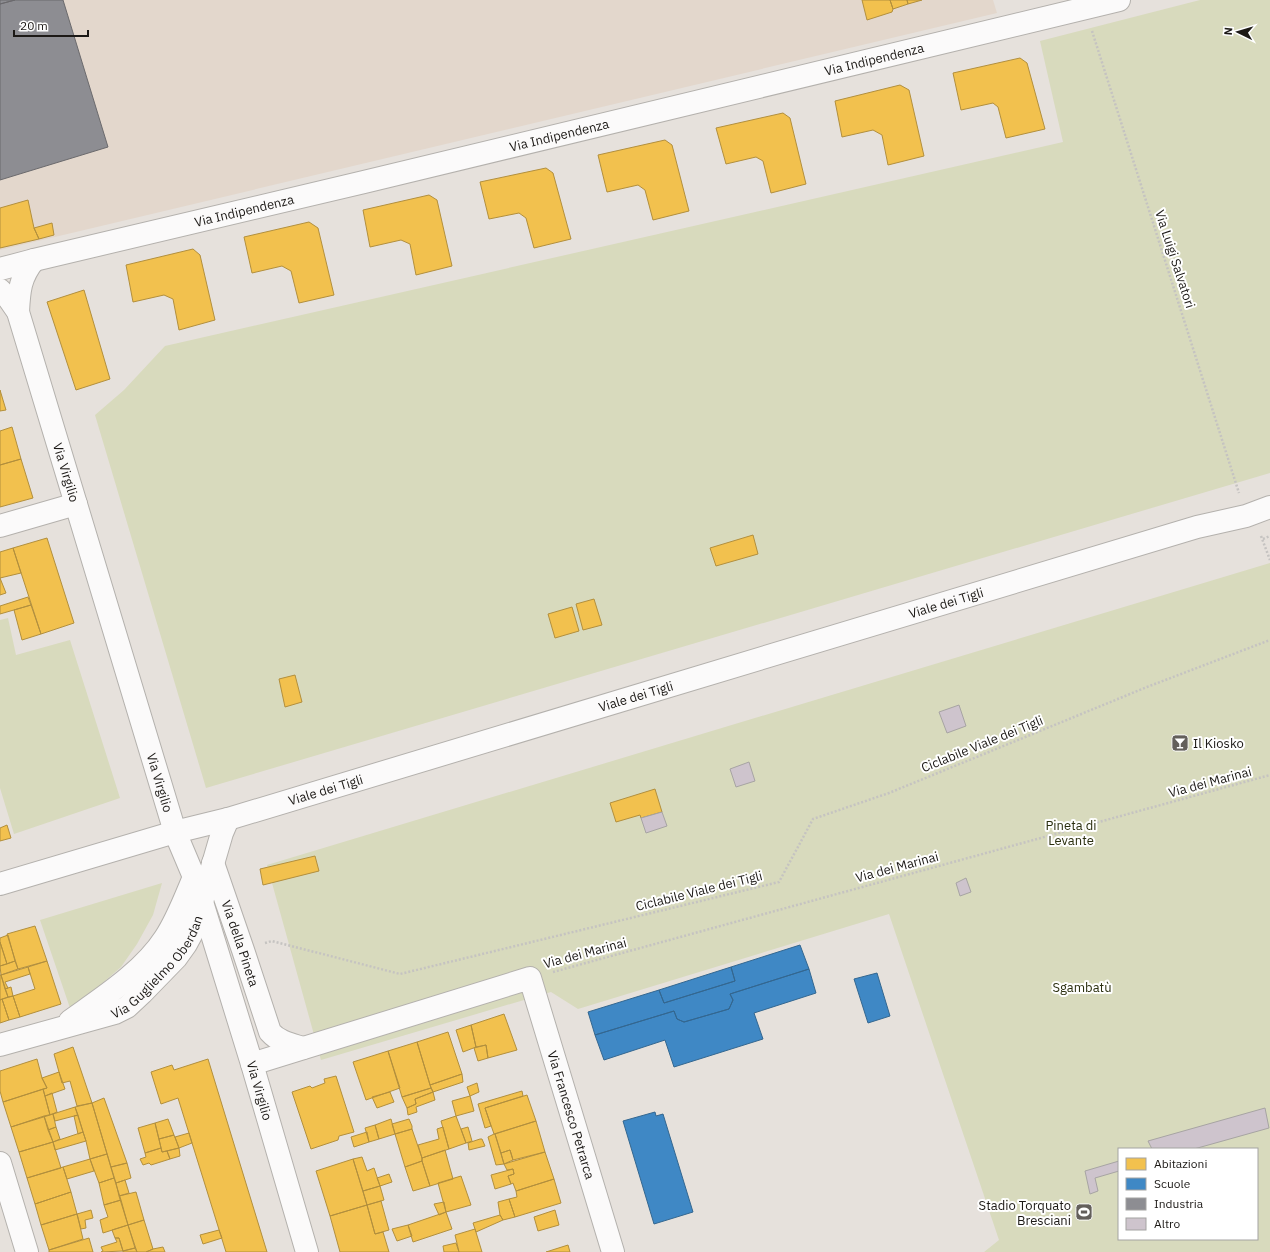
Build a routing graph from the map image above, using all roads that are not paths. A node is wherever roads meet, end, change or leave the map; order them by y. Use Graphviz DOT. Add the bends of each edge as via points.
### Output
graph roads {
  1 [pos="1119,0"];
  2 [pos="1083,4"];
  3 [pos="34,260"];
  4 [pos="0,270"];
  5 [pos="0,290"];
  6 [pos="18,312"];
  7 [pos="76,504"];
  8 [pos="1270,507"];
  9 [pos="0,526"];
  10 [pos="228,820"];
  11 [pos="175,832"];
  12 [pos="213,863"];
  13 [pos="194,877"];
  14 [pos="0,884"];
  15 [pos="202,902"];
  16 [pos="59,1028"];
  17 [pos="0,1045"];
  18 [pos="303,1048"];
  19 [pos="252,1064"];
  20 [pos="0,1163"];
  21 [pos="27,1252"];
  22 [pos="307,1252"];
  23 [pos="613,1252"];
  1 -- 2 [label="street, Via Indipendenza"];
  2 -- 3 [label="street, Via Indipendenza" via="371,181"];
  3 -- 4 [label="street, Via Indipendenza"];
  3 -- 6 [label="street, Via Virgilio" via="21,281"];
  5 -- 6 [label="street, Via Virgilio"];
  6 -- 7 [label="street, Via Virgilio"];
  7 -- 9 [label="street"];
  7 -- 11 [label="street, Via Virgilio"];
  8 -- 10 [label="street, Viale dei Tigli"];
  10 -- 11 [label="street, Viale dei Tigli"];
  10 -- 12 [label="street"];
  11 -- 13 [label="street, Via Virgilio"];
  11 -- 14 [label="street, Viale dei Tigli"];
  12 -- 15 [label="street, Via Guglielmo Oberdan"];
  12 -- 18 [label="street, Via della Pineta" via="270,1032 283,1042"];
  13 -- 15 [label="street, Via Virgilio"];
  13 -- 16 [label="street, Via Guglielmo Oberdan" via="172,927 161,944 107,995"];
  15 -- 16 [label="street, Via Guglielmo Oberdan" via="193,931 182,950 132,1002 115,1013"];
  15 -- 19 [label="street, Via Virgilio"];
  16 -- 17 [label="street, Via Guglielmo Oberdan"];
  18 -- 19 [label="street"];
  18 -- 23 [label="street, Via Francesco Petrarca" via="530,978"];
  19 -- 22 [label="street, Via Virgilio"];
  20 -- 21 [label="street"];
}
